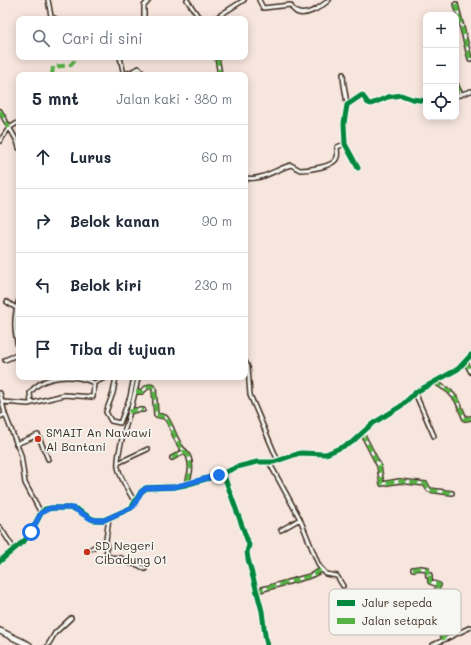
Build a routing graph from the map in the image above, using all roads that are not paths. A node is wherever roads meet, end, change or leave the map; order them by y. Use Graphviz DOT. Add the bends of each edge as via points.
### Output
graph roads {
  1 [pos="48,0"];
  2 [pos="149,0"];
  3 [pos="187,0"];
  4 [pos="244,0"];
  5 [pos="259,0"];
  6 [pos="329,0"];
  7 [pos="456,4"];
  8 [pos="52,16"];
  9 [pos="144,16"];
  10 [pos="198,16"];
  11 [pos="219,16"];
  12 [pos="471,59"];
  13 [pos="121,60"];
  14 [pos="218,60"];
  15 [pos="123,72"];
  16 [pos="130,72"];
  17 [pos="142,72"];
  18 [pos="220,72"];
  19 [pos="343,74"];
  20 [pos="459,91"];
  21 [pos="471,91"];
  22 [pos="461,95"];
  23 [pos="423,100"];
  24 [pos="348,105"];
  25 [pos="0,111"];
  26 [pos="16,124"];
  27 [pos="9,128"];
  28 [pos="0,141"];
  29 [pos="16,142"];
  30 [pos="345,144"];
  31 [pos="358,168"];
  32 [pos="248,178"];
  33 [pos="7,302"];
  34 [pos="16,308"];
  35 [pos="16,340"];
  36 [pos="16,355"];
  37 [pos="471,355"];
  38 [pos="5,360"];
  39 [pos="465,361"];
  40 [pos="248,367"];
  41 [pos="471,372"];
  42 [pos="50,380"];
  43 [pos="87,380"];
  44 [pos="100,380"];
  45 [pos="115,380"];
  46 [pos="133,380"];
  47 [pos="138,380"];
  48 [pos="435,382"];
  49 [pos="94,383"];
  50 [pos="136,392"];
  51 [pos="0,393"];
  52 [pos="415,393"];
  53 [pos="3,402"];
  54 [pos="31,403"];
  55 [pos="143,410"];
  56 [pos="129,412"];
  57 [pos="5,414"];
  58 [pos="0,417"];
  59 [pos="471,418"];
  60 [pos="362,433"];
  61 [pos="434,436"];
  62 [pos="16,444"];
  63 [pos="148,449"];
  64 [pos="185,451"];
  65 [pos="172,458"];
  66 [pos="48,459"];
  67 [pos="278,461"];
  68 [pos="269,462"];
  69 [pos="118,463"];
  70 [pos="223,473"];
  71 [pos="185,485"];
  72 [pos="452,493"];
  73 [pos="135,503"];
  74 [pos="41,513"];
  75 [pos="109,518"];
  76 [pos="300,519"];
  77 [pos="0,528"];
  78 [pos="281,530"];
  79 [pos="106,540"];
  80 [pos="14,549"];
  81 [pos="89,550"];
  82 [pos="0,561"];
  83 [pos="145,569"];
  84 [pos="413,569"];
  85 [pos="322,570"];
  86 [pos="343,586"];
  87 [pos="437,589"];
  88 [pos="256,591"];
  89 [pos="70,618"];
  90 [pos="471,627"];
  91 [pos="0,631"];
  92 [pos="461,632"];
  93 [pos="442,635"];
  94 [pos="454,635"];
  95 [pos="444,640"];
  96 [pos="29,645"];
  97 [pos="48,645"];
  98 [pos="267,645"];
  99 [pos="433,645"];
  1 -- 8 [label="street"];
  2 -- 9 [label="street" via="144,6"];
  3 -- 10 [label="street"];
  4 -- 11 [label="street"];
  5 -- 6 [label="street" via="263,8 290,5 303,14 316,10"];
  7 -- 12 [label="street"];
  13 -- 15 [label="street"];
  14 -- 18 [label="street"];
  16 -- 17 [label="street" via="139,68"];
  19 -- 24 [label="street"];
  20 -- 22 [label="street"];
  21 -- 22 [label="street"];
  23 -- 24 [label="street" via="401,95 371,104 362,95"];
  24 -- 30 [label="street" via="344,123"];
  25 -- 27 [label="street"];
  26 -- 27 [label="street"];
  27 -- 28 [label="street"];
  27 -- 29 [label="street"];
  30 -- 31 [label="street"];
  30 -- 32 [label="street" via="337,147 335,161 323,167 300,170 291,165"];
  33 -- 34 [label="street"];
  34 -- 35 [label="street" via="14,333"];
  36 -- 38 [label="street"];
  37 -- 39 [label="street"];
  39 -- 41 [label="street"];
  39 -- 48 [label="street" via="458,369"];
  40 -- 67 [label="street" via="250,395"];
  42 -- 54 [label="street" via="42,382 32,390"];
  43 -- 49 [label="street"];
  44 -- 49 [label="street"];
  45 -- 46 [label="street" via="106,412 111,421 120,423"];
  47 -- 50 [label="street"];
  48 -- 52 [label="street"];
  48 -- 59 [label="street" via="457,400 465,418"];
  49 -- 54 [label="street" via="93,397 64,394"];
  50 -- 56 [label="street"];
  50 -- 64 [label="street" via="149,387 154,388 156,415 168,419 178,443"];
  51 -- 53 [label="street"];
  52 -- 60 [label="street"];
  52 -- 61 [label="street"];
  53 -- 54 [label="street"];
  53 -- 57 [label="street"];
  55 -- 56 [label="street"];
  56 -- 69 [label="street"];
  57 -- 58 [label="street"];
  57 -- 62 [label="street"];
  60 -- 67 [label="street" via="354,442 326,454 300,453"];
  60 -- 72 [label="street" via="379,466 382,484 399,481 426,484 429,490"];
  62 -- 66 [label="street" via="38,435"];
  62 -- 74 [label="street" via="25,483"];
  63 -- 69 [label="street"];
  64 -- 65 [label="street"];
  64 -- 71 [label="street" via="189,458 190,471"];
  67 -- 68 [label="street"];
  68 -- 70 [label="street" via="237,467"];
  68 -- 76 [label="street"];
  69 -- 73 [label="street" via="122,478"];
  70 -- 71 [label="street"];
  70 -- 88 [label="street" via="249,545 248,559"];
  71 -- 73 [label="street" via="146,488"];
  73 -- 75 [label="street" via="131,508"];
  74 -- 75 [label="street" via="50,508 69,508 76,509 94,520"];
  74 -- 80 [label="street" via="31,532"];
  75 -- 79 [label="street"];
  76 -- 78 [label="street"];
  76 -- 85 [label="street"];
  77 -- 80 [label="street"];
  79 -- 81 [label="street"];
  79 -- 83 [label="street" via="107,557 121,558"];
  80 -- 82 [label="street"];
  84 -- 87 [label="street" via="427,569 430,582 439,585"];
  85 -- 86 [label="street" via="326,574 337,576"];
  85 -- 88 [label="street" via="310,576"];
  88 -- 98 [label="street"];
  89 -- 97 [label="street" via="55,633"];
  90 -- 92 [label="street"];
  91 -- 96 [label="main road"];
  93 -- 95 [label="street"];
  94 -- 95 [label="street"];
  95 -- 99 [label="street"];
}
